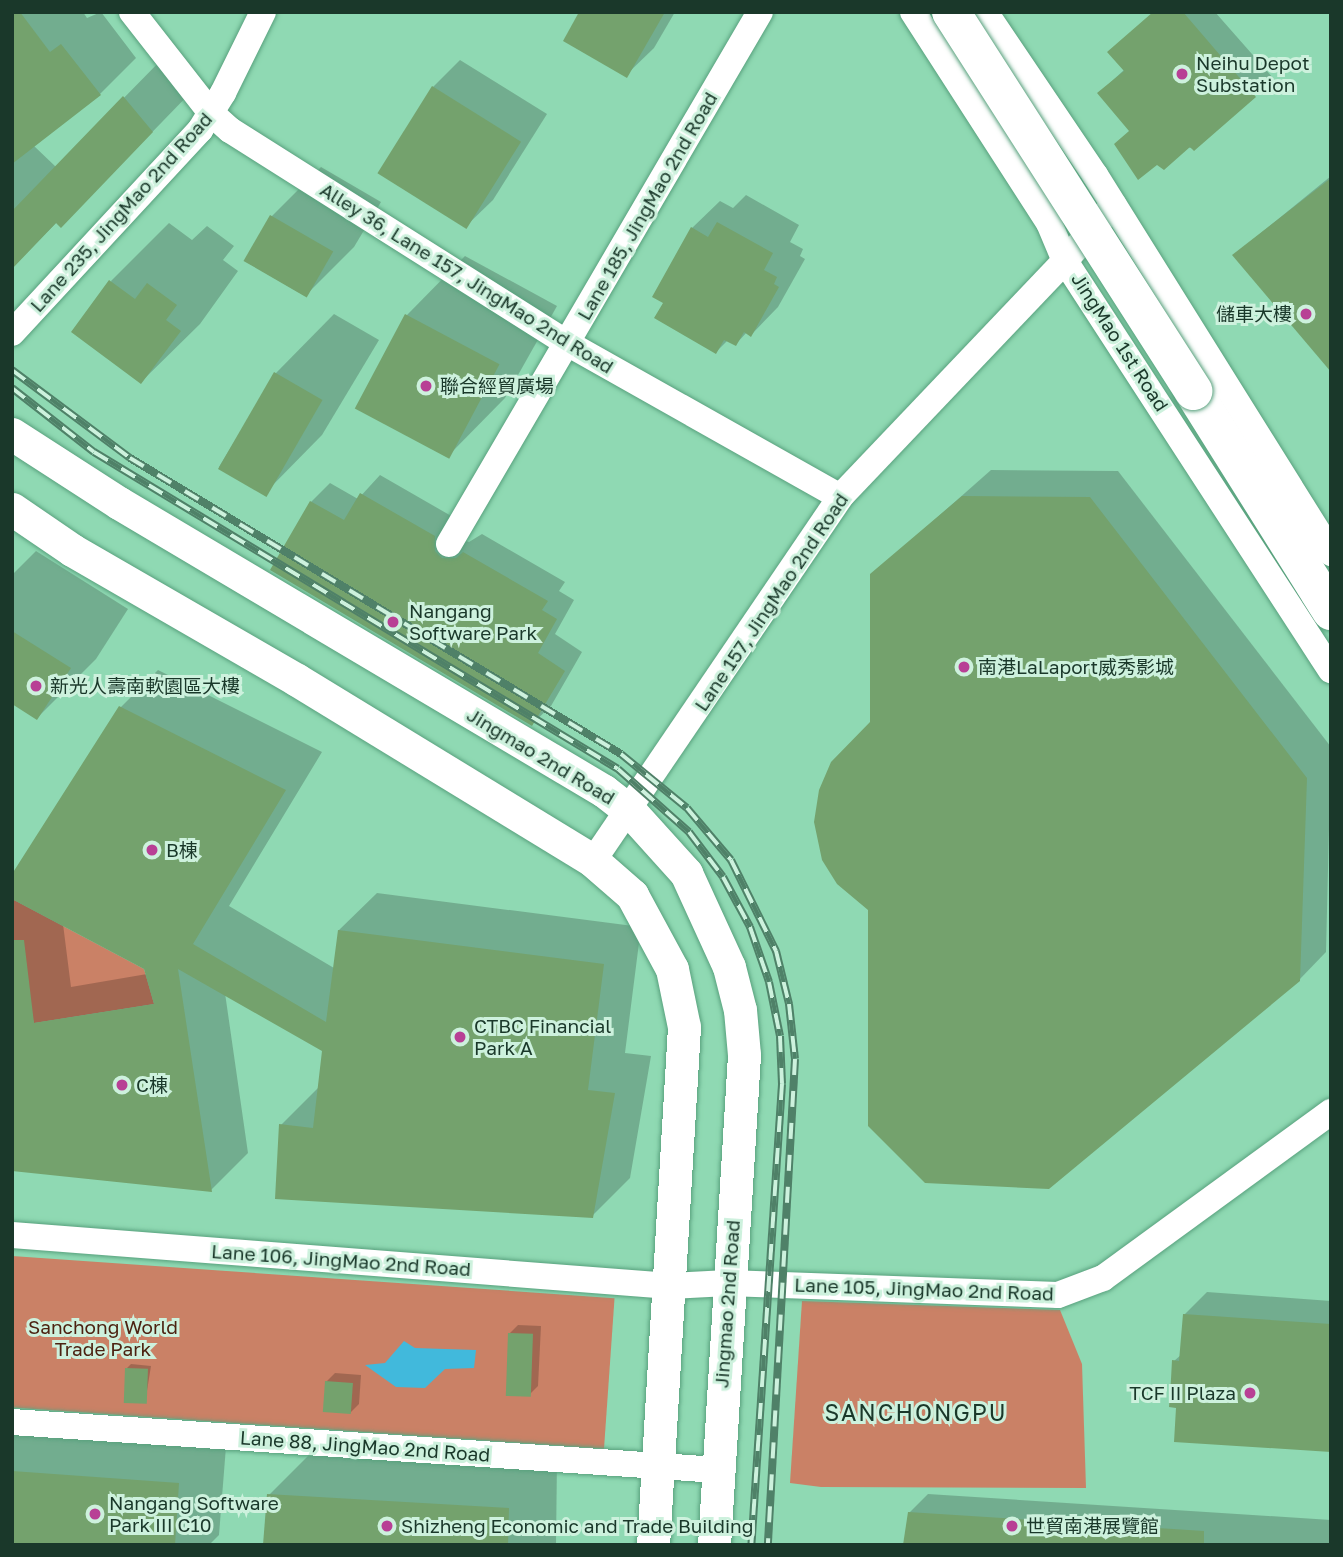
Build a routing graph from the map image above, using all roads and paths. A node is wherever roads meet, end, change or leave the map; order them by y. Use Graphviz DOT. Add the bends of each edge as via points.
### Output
graph roads {
  1 [pos="132,12"];
  2 [pos="263,12"];
  3 [pos="760,12"];
  4 [pos="913,12"];
  5 [pos="951,12"];
  6 [pos="985,12"];
  7 [pos="211,113"];
  8 [pos="1113,205"];
  9 [pos="1065,261"];
  10 [pos="12,333"];
  11 [pos="567,343"];
  12 [pos="12,434"];
  13 [pos="840,497"];
  14 [pos="12,509"];
  15 [pos="12,527"];
  16 [pos="449,544"];
  17 [pos="72,550"];
  18 [pos="1331,553"];
  19 [pos="1331,611"];
  20 [pos="1331,670"];
  21 [pos="630,811"];
  22 [pos="593,861"];
  23 [pos="1331,1112"];
  24 [pos="12,1235"];
  25 [pos="728,1283"];
  26 [pos="670,1286"];
  27 [pos="12,1422"];
  28 [pos="658,1466"];
  29 [pos="718,1470"];
  30 [pos="653,1545"];
  31 [pos="715,1545"];
  1 -- 7 [label="street, Alley 36, Lane 157, JingMao 2nd Road"];
  2 -- 7 [label="street, Lane 235, JingMao 2nd Road"];
  3 -- 11 [label="street, Lane 185, JingMao 2nd Road"];
  4 -- 9 [label="street, JingMao 1st Road" via="1049,223"];
  5 -- 19 [label="highway, bridge"];
  6 -- 8 [label="street"];
  7 -- 10 [label="street, Lane 235, JingMao 2nd Road"];
  7 -- 11 [label="street, Alley 36, Lane 157, JingMao 2nd Road" via="230,130"];
  8 -- 9 [label="street, Lane 157, JingMao 2nd Road"];
  8 -- 18 [label="street"];
  9 -- 13 [label="street, Lane 157, JingMao 2nd Road"];
  9 -- 20 [label="street, JingMao 1st Road"];
  11 -- 13 [label="street, Alley 36, Lane 157, JingMao 2nd Road"];
  11 -- 16 [label="street, Lane 185, JingMao 2nd Road"];
  12 -- 21 [label="main road, Jingmao 2nd Road" via="604,791"];
  13 -- 21 [label="street, Lane 157, JingMao 2nd Road"];
  14 -- 17 [label="main road"];
  15 -- 17 [label="street" via="22,527"];
  17 -- 22 [label="main road"];
  21 -- 22 [label="street, Lane 157, JingMao 2nd Road"];
  21 -- 25 [label="main road, Jingmao 2nd Road" via="686,873 729,967 740,1010 744,1055"];
  22 -- 26 [label="main road" via="632,895 672,969 680,997 683,1095"];
  23 -- 25 [label="street, Lane 105, JingMao 2nd Road" via="1103,1278 1058,1295"];
  24 -- 26 [label="street, Lane 106, JingMao 2nd Road"];
  25 -- 26 [label="street, Lane 105, JingMao 2nd Road"];
  25 -- 29 [label="main road, Jingmao 2nd Road"];
  26 -- 28 [label="main road"];
  27 -- 28 [label="street, Lane 88, JingMao 2nd Road"];
  28 -- 29 [label="street, Lane 88, JingMao 2nd Road"];
  28 -- 30 [label="main road"];
  29 -- 31 [label="main road, Jingmao 2nd Road"];
}
